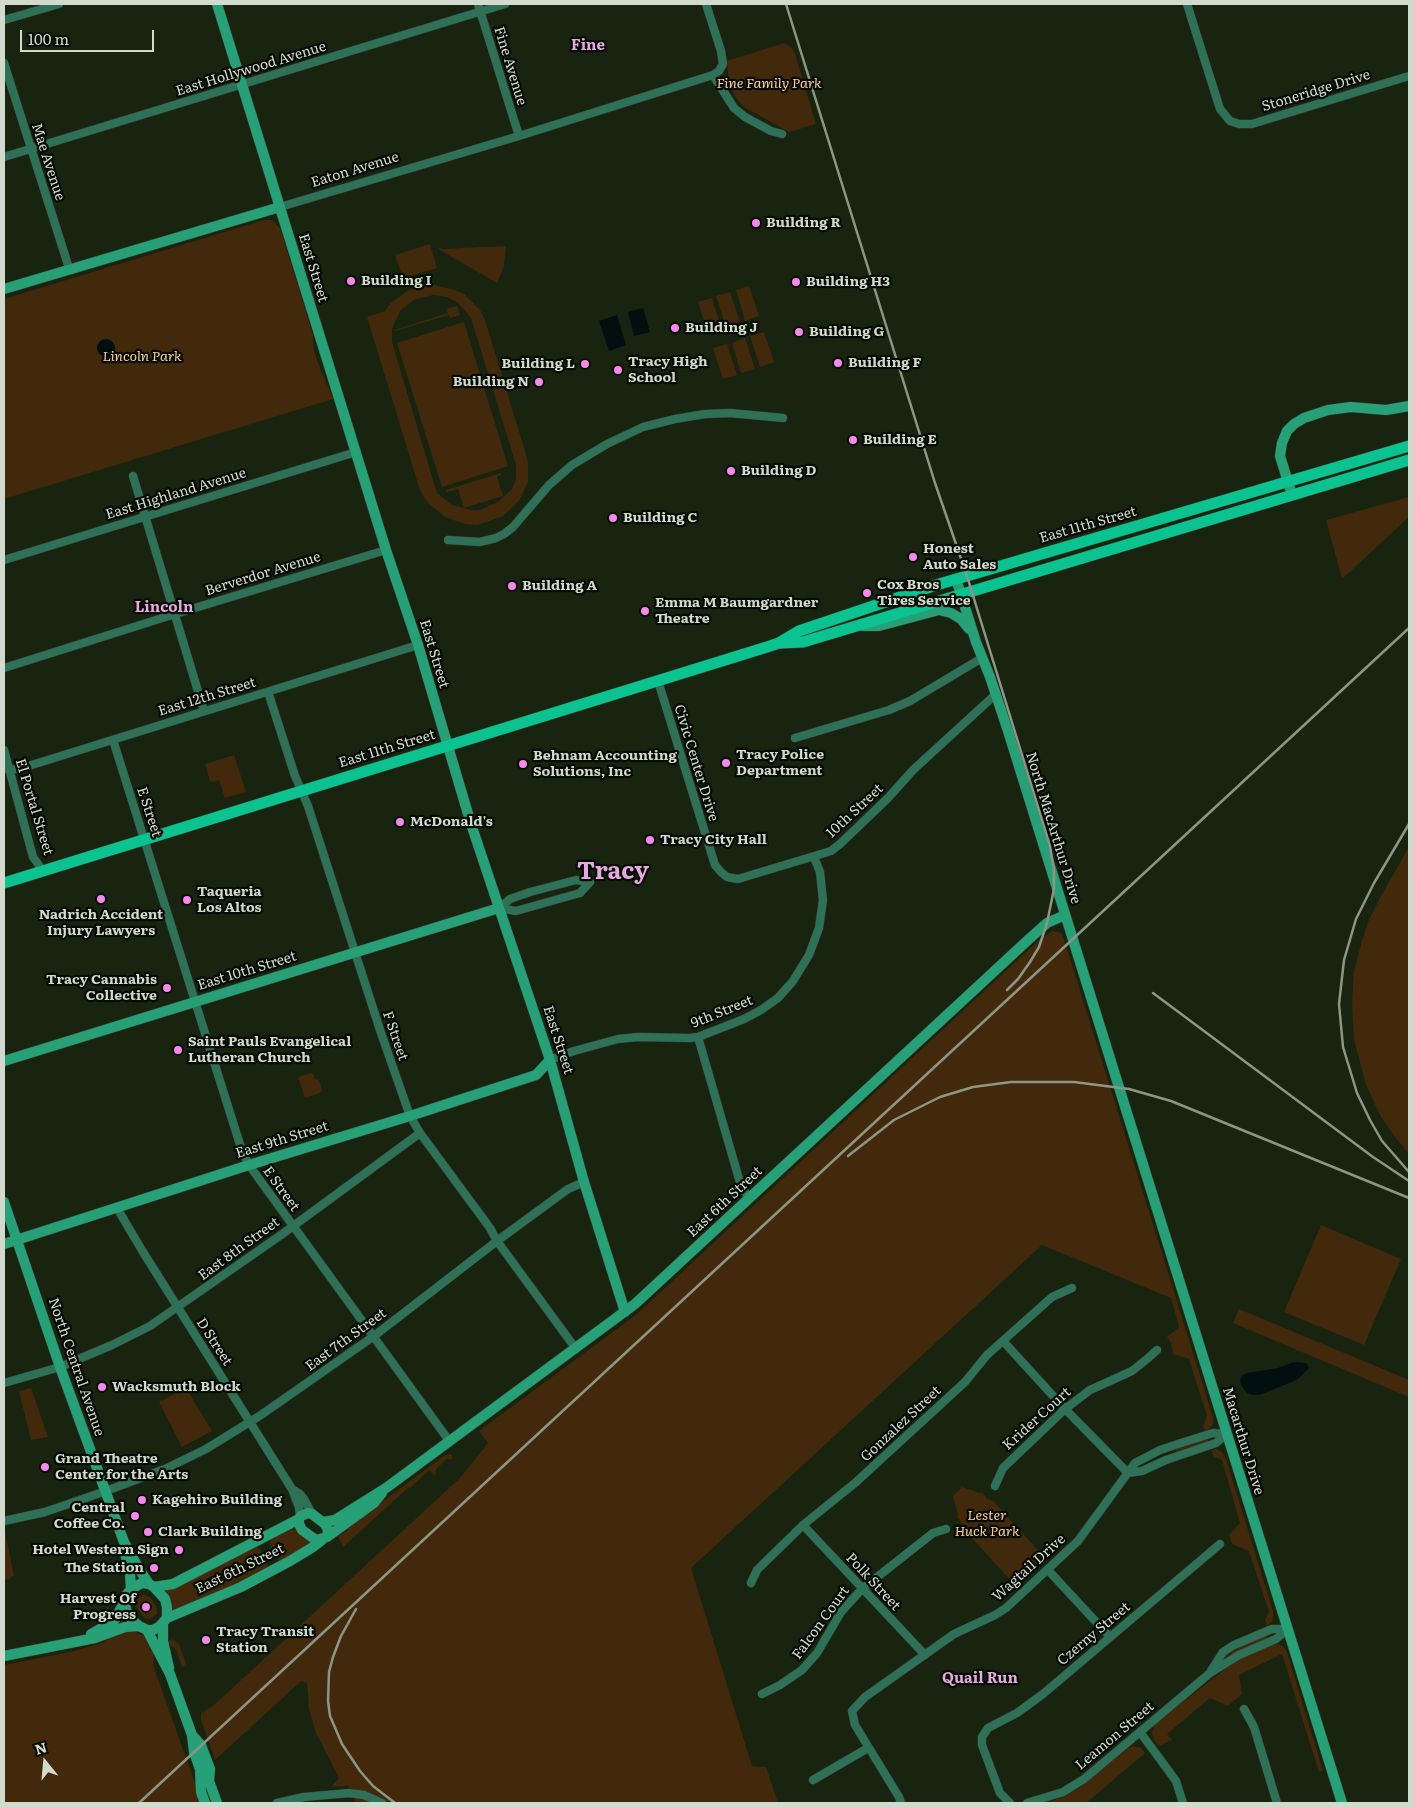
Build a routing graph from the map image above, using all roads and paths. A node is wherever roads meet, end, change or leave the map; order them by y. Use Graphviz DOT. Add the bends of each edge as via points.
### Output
graph roads {
  1 [pos="59,4"];
  2 [pos="217,4"];
  3 [pos="505,4"];
  4 [pos="706,4"];
  5 [pos="1187,4"];
  6 [pos="479,8"];
  7 [pos="4,20"];
  8 [pos="4,63"];
  9 [pos="713,75"];
  10 [pos="1409,76"];
  11 [pos="242,85"];
  12 [pos="782,134"];
  13 [pos="519,136"];
  14 [pos="30,149"];
  15 [pos="4,157"];
  16 [pos="280,207"];
  17 [pos="69,268"];
  18 [pos="4,289"];
  19 [pos="1409,406"];
  20 [pos="783,418"];
  21 [pos="1409,446"];
  22 [pos="356,452"];
  23 [pos="1409,460"];
  24 [pos="133,476"];
  25 [pos="1288,481"];
  26 [pos="1292,495"];
  27 [pos="145,517"];
  28 [pos="448,540"];
  29 [pos="386,550"];
  30 [pos="4,560"];
  31 [pos="956,579"];
  32 [pos="961,595"];
  33 [pos="175,614"];
  34 [pos="854,626"];
  35 [pos="973,633"];
  36 [pos="779,643"];
  37 [pos="418,645"];
  38 [pos="982,658"];
  39 [pos="4,668"];
  40 [pos="658,680"];
  41 [pos="268,692"];
  42 [pos="996,694"];
  43 [pos="204,711"];
  44 [pos="795,738"];
  45 [pos="113,740"];
  46 [pos="447,746"];
  47 [pos="4,750"];
  48 [pos="7,769"];
  49 [pos="301,791"];
  50 [pos="144,840"];
  51 [pos="710,852"];
  52 [pos="814,857"];
  53 [pos="43,871"];
  54 [pos="4,883"];
  55 [pos="499,908"];
  56 [pos="1065,914"];
  57 [pos="354,952"];
  58 [pos="195,1001"];
  59 [pos="698,1037"];
  60 [pos="550,1060"];
  61 [pos="4,1061"];
  62 [pos="1119,1087"];
  63 [pos="410,1116"];
  64 [pos="420,1133"];
  65 [pos="248,1165"];
  66 [pos="584,1182"];
  67 [pos="749,1198"];
  68 [pos="4,1202"];
  69 [pos="117,1208"];
  70 [pos="293,1226"];
  71 [pos="17,1239"];
  72 [pos="496,1241"];
  73 [pos="4,1244"];
  74 [pos="1072,1288"];
  75 [pos="178,1308"];
  76 [pos="625,1312"];
  77 [pos="374,1336"];
  78 [pos="1003,1341"];
  79 [pos="576,1349"];
  80 [pos="1157,1350"];
  81 [pos="60,1367"];
  82 [pos="4,1383"];
  83 [pos="1065,1408"];
  84 [pos="250,1422"];
  85 [pos="1227,1434"];
  86 [pos="450,1442"];
  87 [pos="1128,1473"];
  88 [pos="995,1486"];
  89 [pos="386,1488"];
  90 [pos="292,1489"];
  91 [pos="106,1491"];
  92 [pos="312,1514"];
  93 [pos="299,1518"];
  94 [pos="4,1521"];
  95 [pos="323,1522"];
  96 [pos="803,1525"];
  97 [pos="946,1529"];
  98 [pos="324,1539"];
  99 [pos="124,1542"];
  100 [pos="1220,1544"];
  101 [pos="1048,1570"];
  102 [pos="751,1583"];
  103 [pos="152,1586"];
  104 [pos="131,1589"];
  105 [pos="862,1589"];
  106 [pos="126,1601"];
  107 [pos="165,1620"];
  108 [pos="143,1628"];
  109 [pos="1288,1629"];
  110 [pos="1110,1637"];
  111 [pos="75,1641"];
  112 [pos="925,1654"];
  113 [pos="4,1656"];
  114 [pos="170,1674"];
  115 [pos="762,1694"];
  116 [pos="1244,1709"];
  117 [pos="1140,1732"];
  118 [pos="192,1734"];
  119 [pos="868,1748"];
  120 [pos="200,1768"];
  121 [pos="812,1780"];
  122 [pos="209,1781"];
  123 [pos="205,1803"];
  124 [pos="217,1803"];
  125 [pos="277,1803"];
  126 [pos="382,1803"];
  127 [pos="901,1803"];
  128 [pos="1010,1803"];
  129 [pos="1027,1803"];
  130 [pos="1183,1803"];
  131 [pos="1277,1803"];
  132 [pos="1342,1803"];
  1 -- 7 [label="street"];
  2 -- 11 [label="street, East Street"];
  3 -- 6 [label="street, East Hollywood Avenue"];
  4 -- 9 [label="street" via="723,64"];
  5 -- 10 [label="street, Stoneridge Drive" via="1220,109 1230,121 1239,124 1252,124"];
  6 -- 11 [label="street, East Hollywood Avenue"];
  6 -- 13 [label="street, Fine Avenue"];
  8 -- 14 [label="street, Mae Avenue"];
  9 -- 12 [label="street" via="734,108 745,117"];
  9 -- 13 [label="street, Eaton Avenue"];
  11 -- 14 [label="street, East Hollywood Avenue"];
  11 -- 16 [label="street, East Street"];
  13 -- 16 [label="street, Eaton Avenue"];
  14 -- 15 [label="street, East Hollywood Avenue"];
  14 -- 17 [label="street, Mae Avenue"];
  16 -- 17 [label="street, Eaton Avenue"];
  16 -- 22 [label="street, East Street"];
  17 -- 18 [label="street, Eaton Avenue"];
  19 -- 25 [label="street" via="1386,410 1350,407 1328,410 1294,424 1282,442 1280,456"];
  20 -- 28 [label="street" via="711,414 643,427 572,466 549,485 504,534 480,542"];
  21 -- 25 [label="main road, East 11th Street"];
  22 -- 27 [label="street, East Highland Avenue"];
  22 -- 29 [label="street, East Street"];
  23 -- 26 [label="main road, East 11th Street"];
  24 -- 27 [label="street"];
  25 -- 26 [label="street"];
  25 -- 31 [label="main road, East 11th Street"];
  26 -- 32 [label="main road, East 11th Street"];
  27 -- 30 [label="street, East Highland Avenue"];
  27 -- 33 [label="street"];
  29 -- 33 [label="street, Berverdor Avenue"];
  29 -- 37 [label="street, East Street"];
  31 -- 32 [label="street, North MacArthur Drive"];
  31 -- 36 [label="main road, East 11th Street" via="799,631"];
  32 -- 34 [label="main road, East 11th Street"];
  32 -- 35 [label="street, North MacArthur Drive"];
  33 -- 39 [label="street, Berverdor Avenue"];
  33 -- 43 [label="street"];
  34 -- 35 [label="street" via="879,626 939,610 960,619"];
  34 -- 36 [label="main road, East 11th Street" via="803,642"];
  35 -- 38 [label="street, North MacArthur Drive"];
  36 -- 40 [label="main road, East 11th Street"];
  37 -- 41 [label="street, East 12th Street"];
  37 -- 46 [label="street, East Street"];
  38 -- 42 [label="street, North MacArthur Drive"];
  38 -- 44 [label="street" via="889,710"];
  40 -- 46 [label="main road, East 11th Street"];
  40 -- 51 [label="street, Civic Center Drive"];
  41 -- 43 [label="street, East 12th Street"];
  41 -- 49 [label="street, F Street"];
  42 -- 52 [label="street, 10th Street" via="913,770 840,844"];
  42 -- 56 [label="street, North MacArthur Drive"];
  43 -- 45 [label="street, East 12th Street"];
  45 -- 48 [label="street, East 12th Street" via="22,768"];
  45 -- 50 [label="street, E Street"];
  46 -- 49 [label="main road, East 11th Street"];
  46 -- 55 [label="street, East Street"];
  47 -- 48 [label="street, El Portal Street"];
  48 -- 53 [label="street, El Portal Street" via="33,857"];
  49 -- 50 [label="main road, East 11th Street"];
  49 -- 57 [label="street, F Street"];
  50 -- 53 [label="main road, East 11th Street"];
  50 -- 58 [label="street, E Street"];
  51 -- 52 [label="street, 10th Street" via="721,872 738,879"];
  52 -- 59 [label="street, 9th Street" via="820,872 823,900 819,928 809,955 793,981 778,998 761,1010"];
  53 -- 54 [label="main road, East 11th Street"];
  55 -- 55 [label="street, East 10th Street" via="516,911 580,893 590,882 576,880 538,890 510,899"];
  55 -- 57 [label="street, East 10th Street"];
  55 -- 60 [label="street, East Street"];
  56 -- 62 [label="street, North MacArthur Drive"];
  56 -- 67 [label="street, East 6th Street" via="1047,923"];
  57 -- 58 [label="street, East 10th Street"];
  57 -- 63 [label="street, F Street"];
  58 -- 61 [label="street, East 10th Street"];
  58 -- 65 [label="street, E Street"];
  59 -- 60 [label="street, 9th Street" via="618,1039"];
  59 -- 67 [label="street" via="741,1186"];
  60 -- 63 [label="street, East 9th Street" via="536,1075"];
  60 -- 66 [label="street, East Street"];
  62 -- 85 [label="street, Macarthur Drive"];
  63 -- 64 [label="street, F Street"];
  63 -- 65 [label="street, East 9th Street"];
  64 -- 70 [label="street, East 8th Street"];
  64 -- 72 [label="street, F Street" via="490,1228"];
  65 -- 69 [label="street, East 9th Street"];
  65 -- 70 [label="street, E Street"];
  66 -- 72 [label="street, East 7th Street" via="568,1189"];
  66 -- 76 [label="street, East Street"];
  67 -- 76 [label="street, East 6th Street"];
  68 -- 71 [label="street, North Central Avenue"];
  69 -- 71 [label="street, East 9th Street"];
  69 -- 75 [label="street, D Street"];
  70 -- 75 [label="street, East 8th Street"];
  70 -- 77 [label="street, E Street"];
  71 -- 73 [label="street, East 9th Street"];
  71 -- 81 [label="street, North Central Avenue"];
  72 -- 77 [label="street, East 7th Street"];
  72 -- 79 [label="street, F Street"];
  74 -- 78 [label="street, Gonzalez Street" via="1052,1296"];
  75 -- 81 [label="street, East 8th Street" via="138,1332"];
  75 -- 84 [label="street, D Street"];
  76 -- 79 [label="street, East 6th Street"];
  77 -- 84 [label="street, East 7th Street"];
  77 -- 86 [label="street, E Street"];
  78 -- 83 [label="street"];
  78 -- 96 [label="street, Gonzalez Street" via="965,1382 855,1483"];
  79 -- 86 [label="street, East 6th Street"];
  80 -- 83 [label="street, Krider Court" via="1132,1371 1090,1390"];
  81 -- 82 [label="street, East 8th Street"];
  81 -- 91 [label="street, North Central Avenue"];
  83 -- 87 [label="street"];
  83 -- 88 [label="street, Krider Court" via="1003,1468"];
  84 -- 90 [label="street, D Street"];
  84 -- 91 [label="street, East 7th Street" via="165,1469"];
  85 -- 87 [label="street" via="1216,1443 1142,1471"];
  85 -- 87 [label="street, Wagtail Drive" via="1213,1433 1160,1450 1135,1463"];
  85 -- 109 [label="street, Macarthur Drive"];
  86 -- 89 [label="street, East 6th Street"];
  87 -- 101 [label="street, Wagtail Drive" via="1078,1541"];
  89 -- 95 [label="street, East 6th Street" via="335,1520"];
  89 -- 98 [label="street, East 6th Street" via="374,1503"];
  90 -- 92 [label="street, D Street" via="304,1499"];
  90 -- 93 [label="street, D Street" via="299,1507"];
  91 -- 94 [label="street, East 7th Street" via="45,1512"];
  91 -- 99 [label="street, North Central Avenue"];
  92 -- 93 [label="street"];
  92 -- 95 [label="street"];
  93 -- 98 [label="street" via="305,1533 314,1539"];
  93 -- 103 [label="street, East 6th Street" via="173,1584"];
  95 -- 98 [label="street" via="328,1530"];
  96 -- 102 [label="street, Gonzalez Street" via="757,1570"];
  96 -- 105 [label="street, Polk Street"];
  97 -- 105 [label="street, Falcon Court" via="933,1533"];
  98 -- 107 [label="street, East 6th Street" via="241,1587"];
  99 -- 103 [label="street, North Central Avenue"];
  99 -- 104 [label="street, North Central Avenue"];
  100 -- 110 [label="street, Czerny Street"];
  101 -- 110 [label="street"];
  101 -- 112 [label="street, Wagtail Drive" via="1006,1608 954,1634"];
  103 -- 104 [label="street" via="142,1583"];
  103 -- 107 [label="street" via="166,1602"];
  104 -- 106 [label="street"];
  105 -- 112 [label="street, Polk Street"];
  105 -- 115 [label="street, Falcon Court" via="841,1612 802,1670"];
  106 -- 108 [label="street" via="128,1614"];
  106 -- 111 [label="street" via="114,1621"];
  107 -- 108 [label="street" via="153,1630"];
  107 -- 114 [label="street" via="163,1641"];
  108 -- 111 [label="street" via="125,1627"];
  108 -- 114 [label="street"];
  109 -- 117 [label="street, Leamon Street" via="1276,1639 1252,1648 1210,1673"];
  109 -- 132 [label="street, Macarthur Drive"];
  110 -- 128 [label="street, Czerny Street" via="1043,1694 1018,1713 988,1728 982,1737 1000,1793"];
  111 -- 113 [label="street"];
  112 -- 119 [label="street, Wagtail Drive" via="852,1711 855,1725"];
  114 -- 118 [label="street"];
  116 -- 131 [label="street" via="1254,1727"];
  117 -- 129 [label="street, Leamon Street" via="1084,1779 1063,1792"];
  117 -- 130 [label="street" via="1176,1781"];
  118 -- 120 [label="street"];
  118 -- 122 [label="street" via="201,1745 210,1769"];
  119 -- 121 [label="street"];
  119 -- 127 [label="street"];
  120 -- 122 [label="street"];
  120 -- 123 [label="street"];
  122 -- 124 [label="street"];
  125 -- 126 [label="street" via="349,1793"];
}
